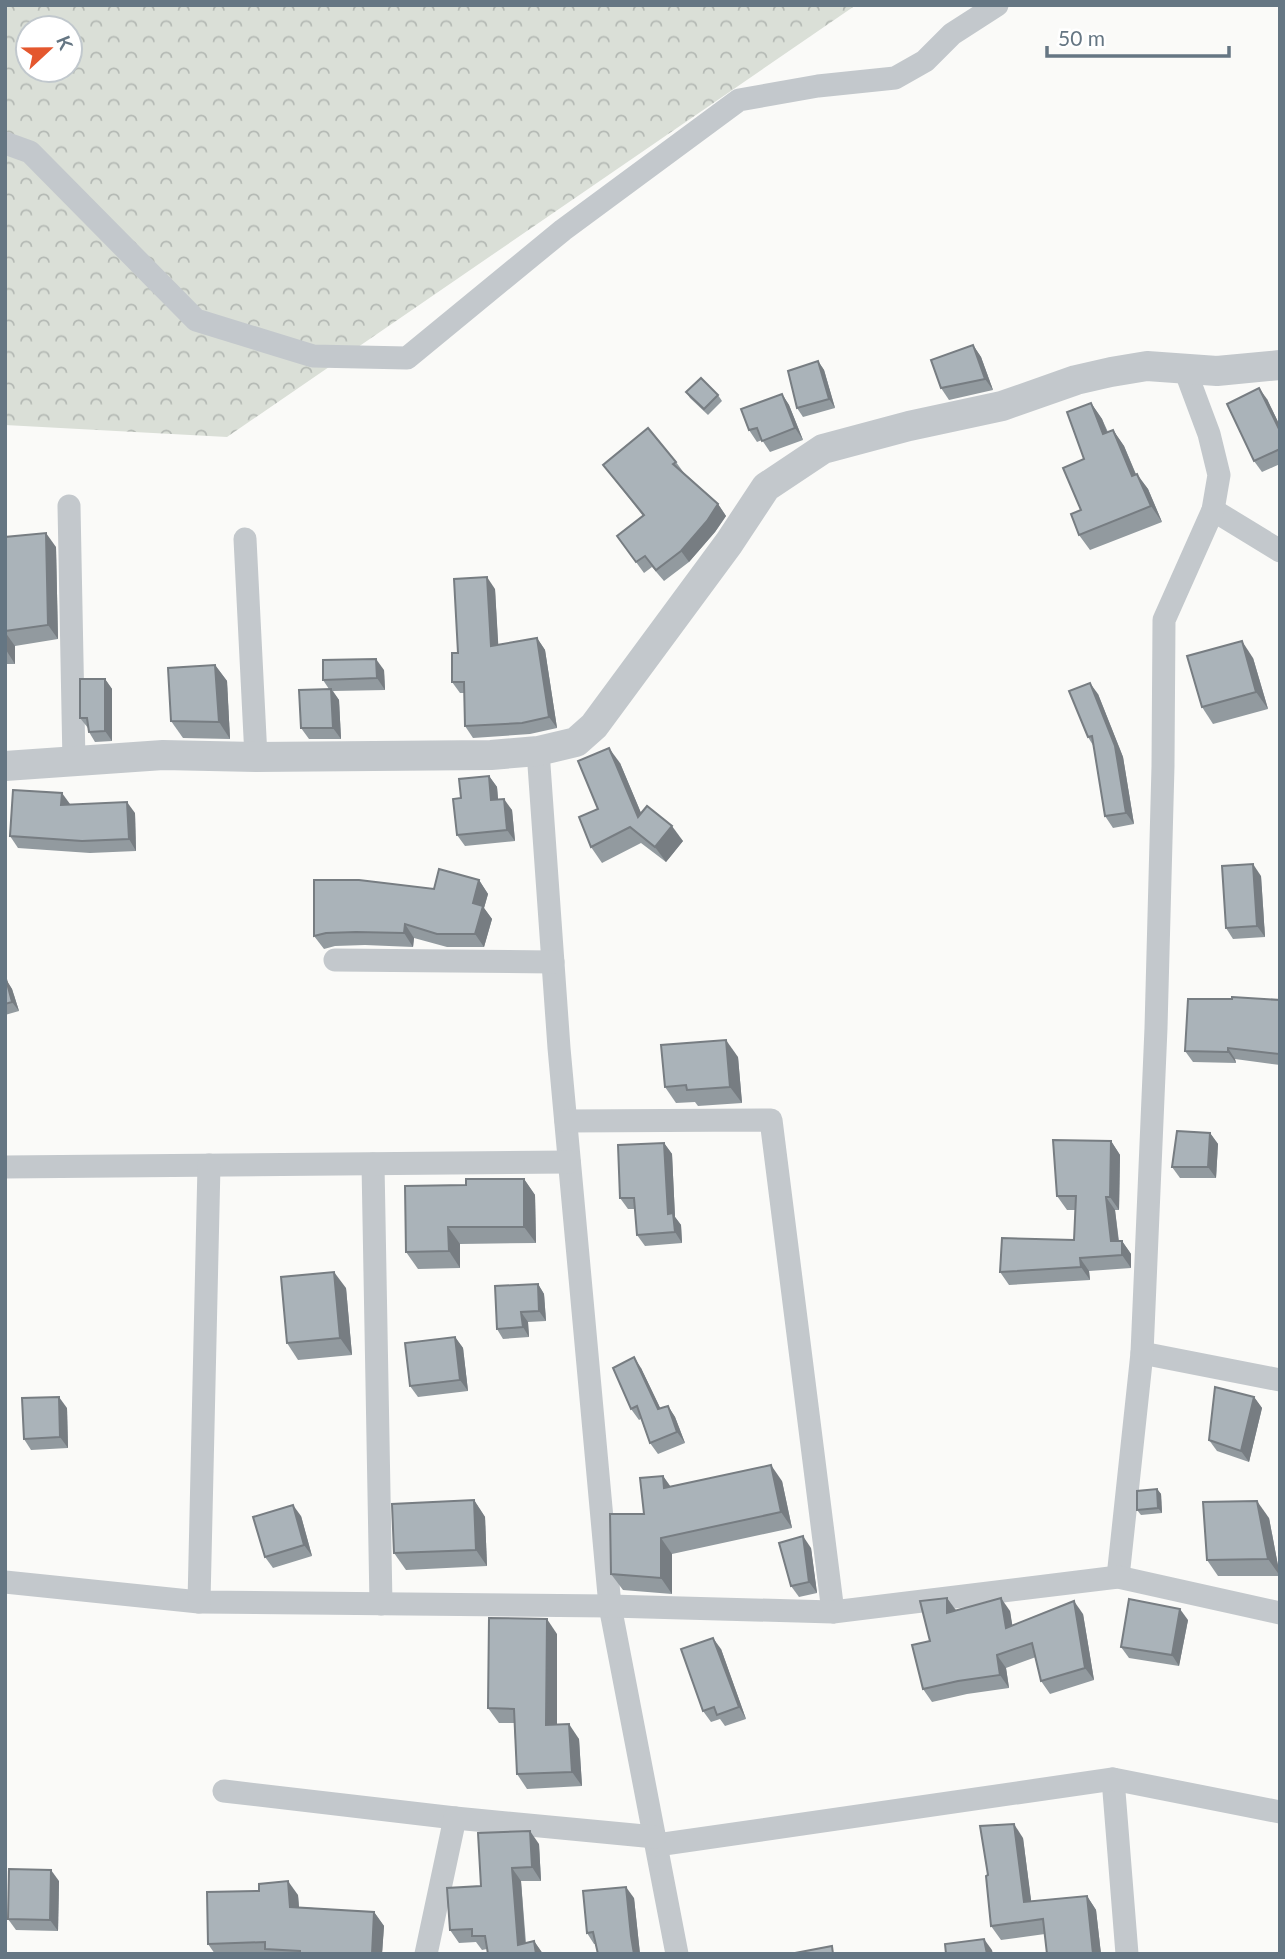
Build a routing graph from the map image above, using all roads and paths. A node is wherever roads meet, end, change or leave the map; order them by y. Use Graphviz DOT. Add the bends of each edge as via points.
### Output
graph roads {
  1 [pos="997,5"];
  2 [pos="5,143"];
  3 [pos="1280,365"];
  4 [pos="1184,367"];
  5 [pos="69,506"];
  6 [pos="1213,510"];
  7 [pos="245,539"];
  8 [pos="1280,551"];
  9 [pos="538,751"];
  10 [pos="256,757"];
  11 [pos="74,762"];
  12 [pos="5,766"];
  13 [pos="335,960"];
  14 [pos="553,961"];
  15 [pos="566,1121"];
  16 [pos="569,1163"];
  17 [pos="373,1164"];
  18 [pos="209,1165"];
  19 [pos="5,1167"];
  20 [pos="1142,1353"];
  21 [pos="1280,1380"];
  22 [pos="1118,1577"];
  23 [pos="5,1582"];
  24 [pos="199,1602"];
  25 [pos="381,1604"];
  26 [pos="610,1606"];
  27 [pos="834,1612"];
  28 [pos="1280,1614"];
  29 [pos="1113,1779"];
  30 [pos="224,1791"];
  31 [pos="1280,1812"];
  32 [pos="455,1818"];
  33 [pos="656,1841"];
  34 [pos="426,1954"];
  35 [pos="677,1954"];
  36 [pos="1128,1954"];
  1 -- 2 [label="street" via="953,33 925,61 895,78 739,100 563,230 407,358 313,356 196,320 30,152"];
  3 -- 4 [label="street" via="1217,371"];
  4 -- 6 [label="street" via="1219,475"];
  4 -- 9 [label="street" via="1147,366 1076,380 1002,406 823,449 766,487 594,726 576,742"];
  5 -- 11 [label="street"];
  6 -- 8 [label="street"];
  6 -- 20 [label="street" via="1164,620 1156,1028"];
  7 -- 10 [label="street"];
  9 -- 10 [label="street"];
  9 -- 14 [label="street"];
  10 -- 11 [label="street" via="163,755"];
  11 -- 12 [label="street"];
  13 -- 14 [label="street"];
  14 -- 15 [label="street"];
  15 -- 16 [label="street"];
  15 -- 27 [label="street" via="771,1121"];
  16 -- 17 [label="street"];
  16 -- 26 [label="street"];
  17 -- 18 [label="street"];
  17 -- 25 [label="street"];
  18 -- 19 [label="street"];
  18 -- 24 [label="street"];
  20 -- 21 [label="street"];
  20 -- 22 [label="street"];
  22 -- 27 [label="street"];
  22 -- 28 [label="street"];
  23 -- 24 [label="street"];
  24 -- 25 [label="street"];
  25 -- 26 [label="street"];
  26 -- 27 [label="street"];
  26 -- 33 [label="street"];
  29 -- 31 [label="street"];
  29 -- 33 [label="street"];
  29 -- 36 [label="street"];
  30 -- 32 [label="street"];
  32 -- 33 [label="street"];
  32 -- 34 [label="street"];
  33 -- 35 [label="street"];
}
